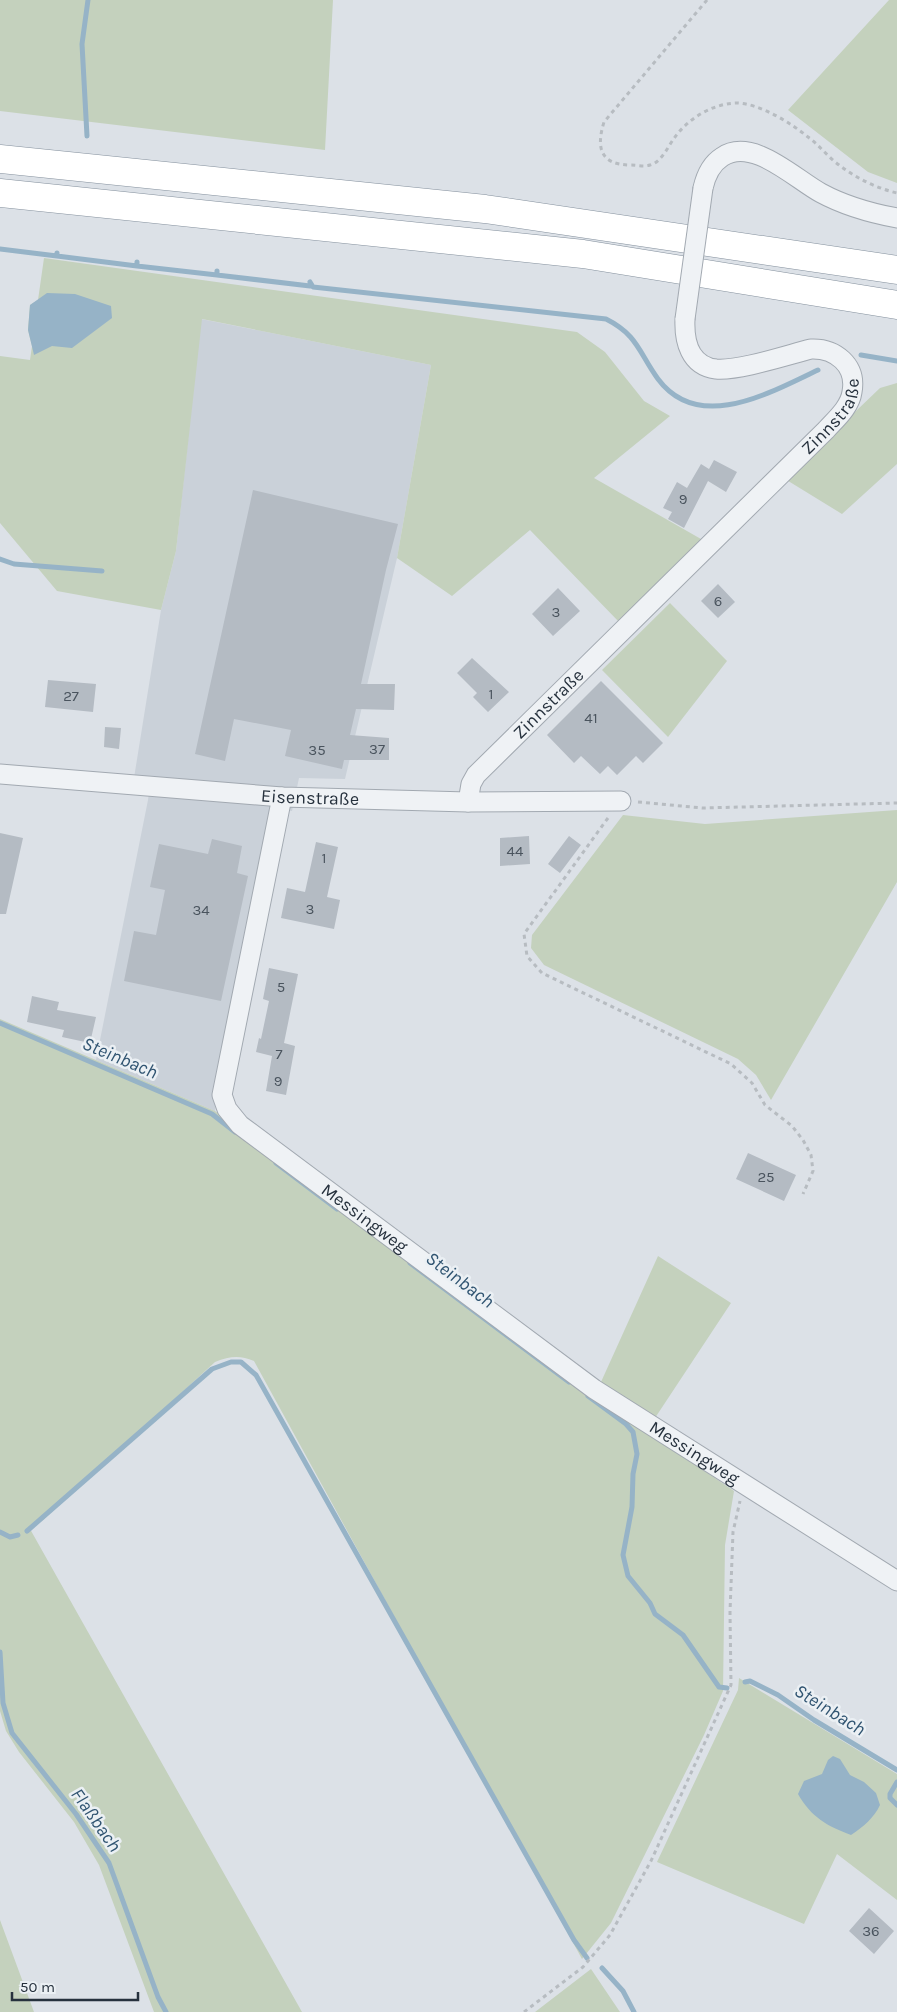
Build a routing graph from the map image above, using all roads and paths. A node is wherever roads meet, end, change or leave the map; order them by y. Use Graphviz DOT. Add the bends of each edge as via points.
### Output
graph roads {
  1 [pos="707,0"];
  2 [pos="616,107"];
  3 [pos="0,159"];
  4 [pos="0,193"];
  5 [pos="897,218"];
  6 [pos="897,270"];
  7 [pos="897,305"];
  8 [pos="0,774"];
  9 [pos="282,797"];
  10 [pos="621,801"];
  11 [pos="468,802"];
  12 [pos="897,803"];
  13 [pos="803,1194"];
  14 [pos="743,1484"];
  15 [pos="897,1581"];
  16 [pos="524,2012"];
  1 -- 2 [label="path"];
  3 -- 6 [label="highway" via="485,209"];
  4 -- 7 [label="highway" via="583,254"];
  5 -- 11 [label="street, Zinnstraße, bridge" via="846,206 761,155 740,150 727,153 716,161 703,188 685,319 684,334 691,353 717,369 822,349 834,353 844,362 852,377 852,392 846,406 826,430 476,775"];
  8 -- 9 [label="street, Eisenstraße"];
  9 -- 11 [label="street, Eisenstraße"];
  9 -- 14 [label="street, Messingweg" via="222,1095 227,1109 240,1125 594,1389"];
  10 -- 11 [label="street, Eisenstraße"];
  10 -- 12 [label="path" via="703,808"];
  10 -- 13 [label="path" via="524,934 527,956 542,973 732,1064 752,1082 765,1105 792,1126 803,1140 811,1155 812,1171"];
  14 -- 15 [label="street, Messingweg"];
  14 -- 16 [label="path" via="733,1532 731,1685 651,1861 610,1935 583,1968"];
}
